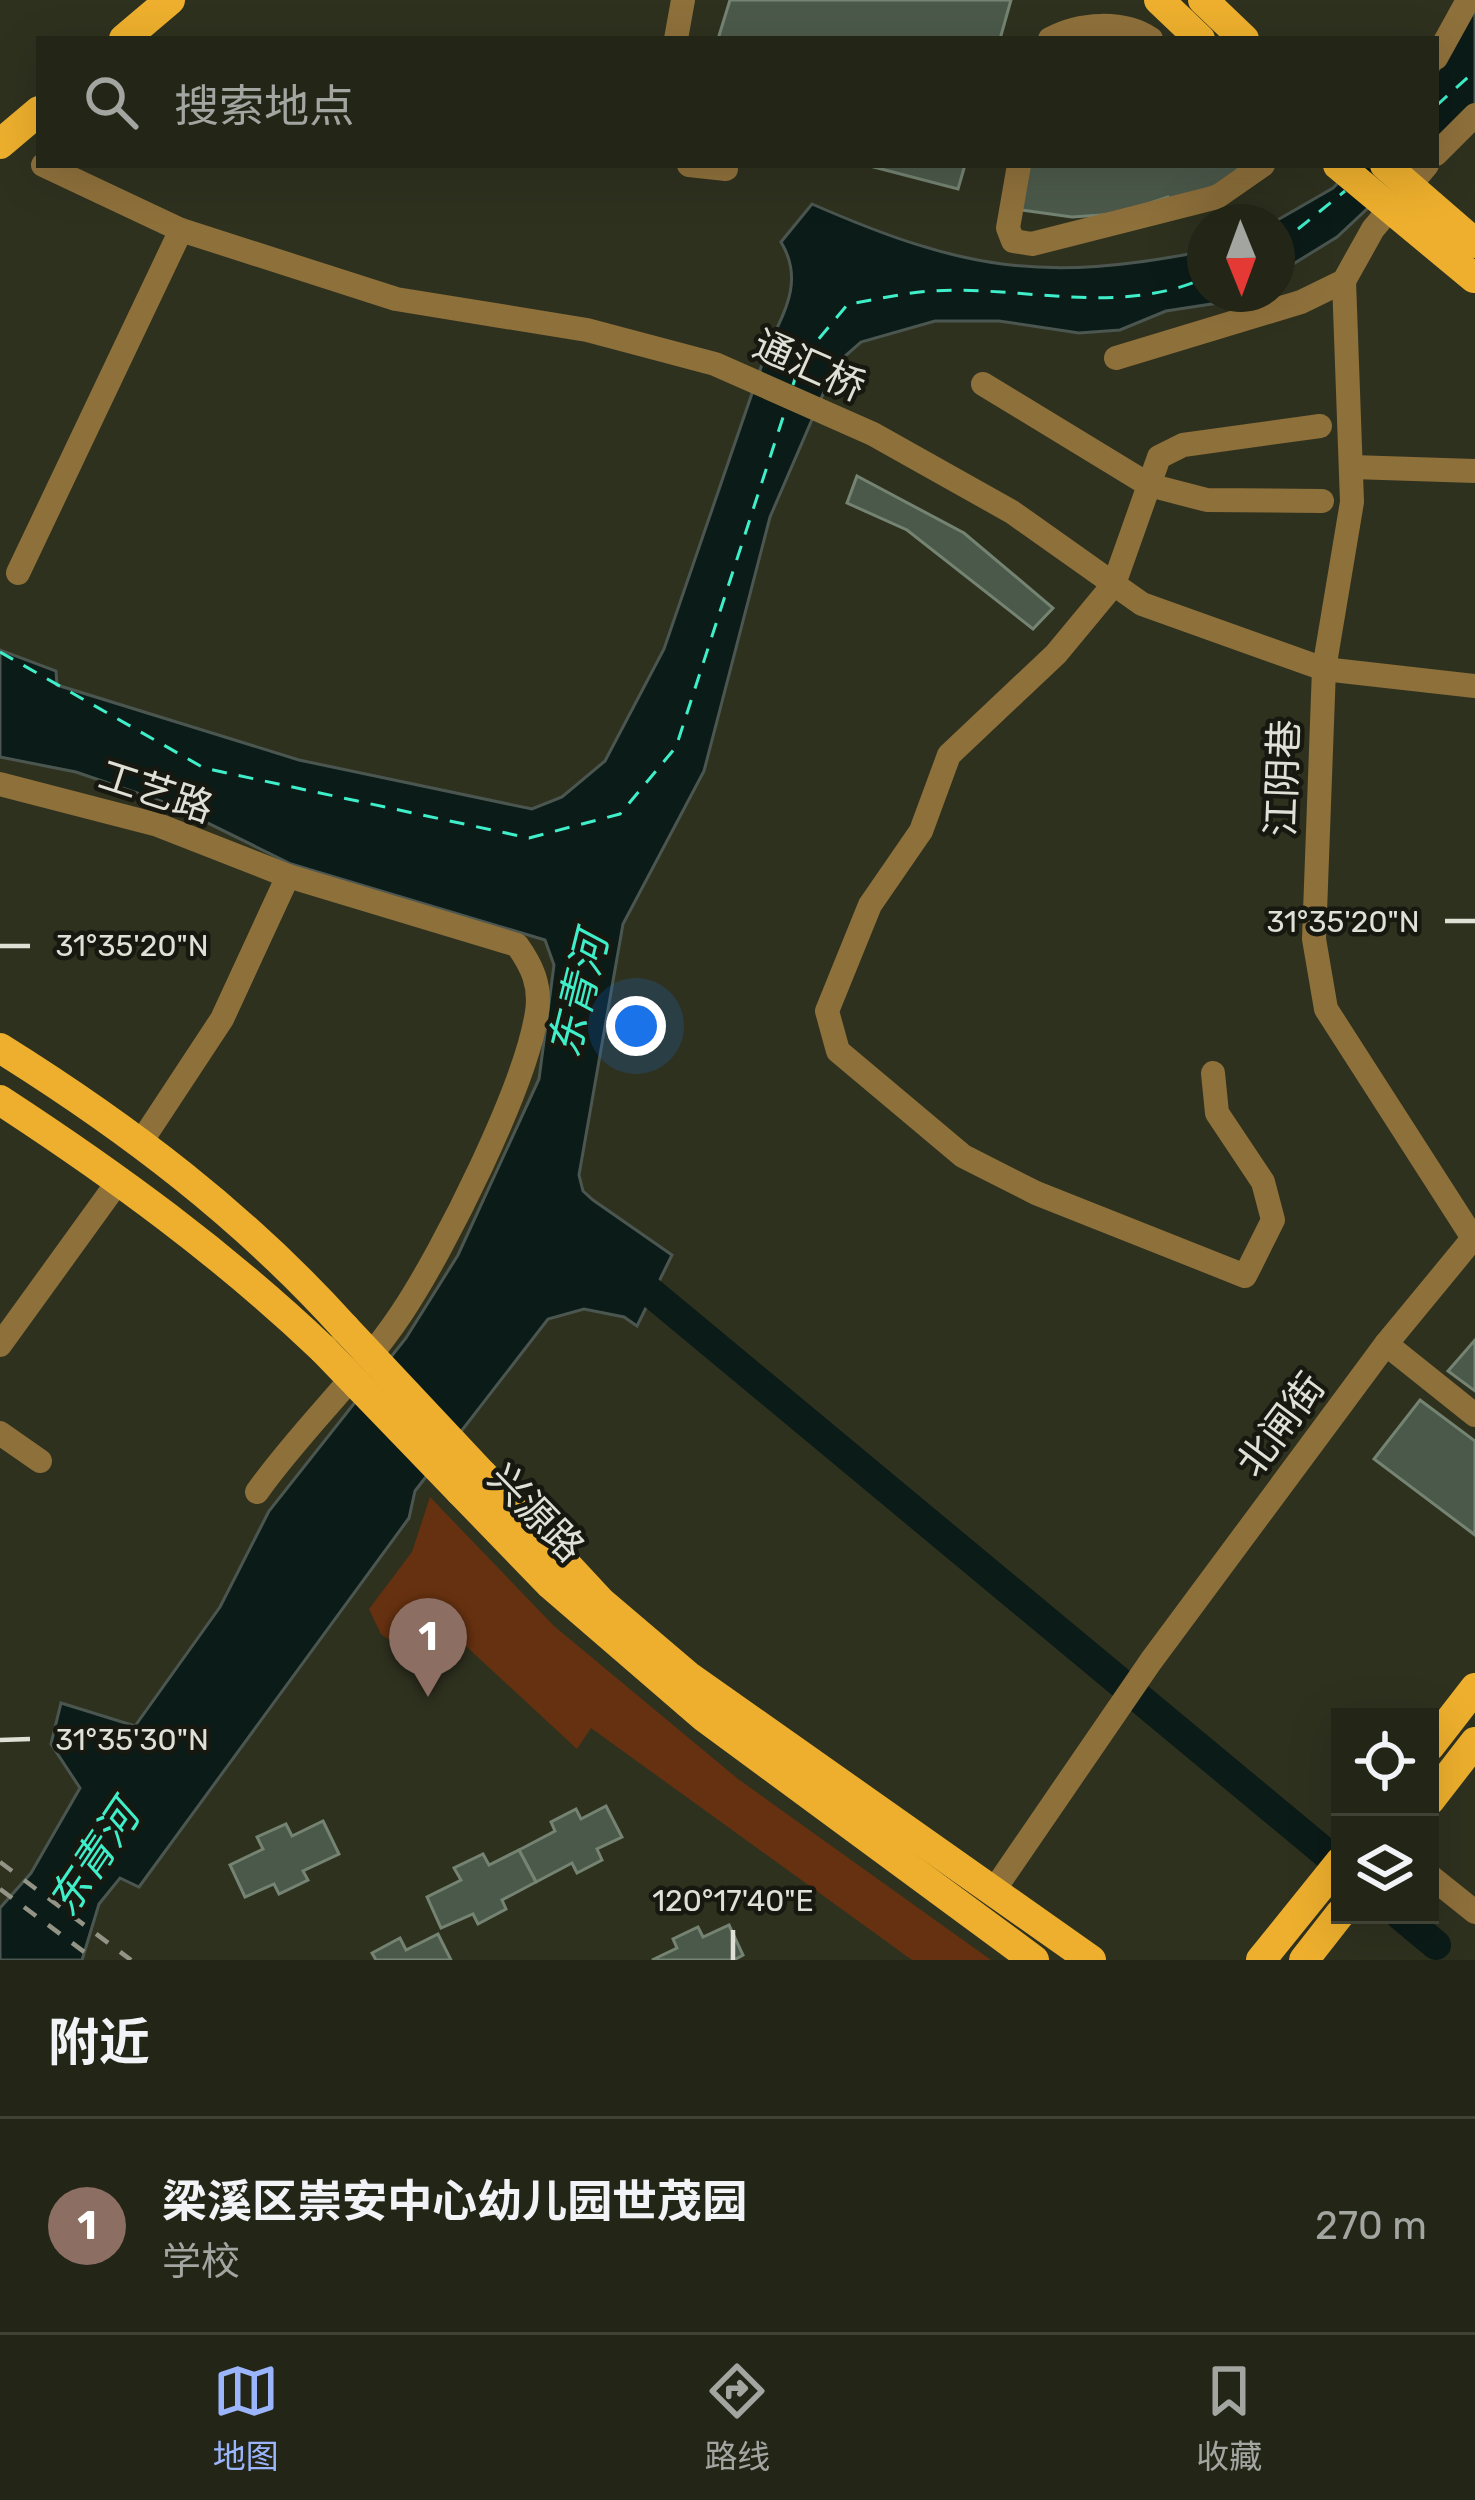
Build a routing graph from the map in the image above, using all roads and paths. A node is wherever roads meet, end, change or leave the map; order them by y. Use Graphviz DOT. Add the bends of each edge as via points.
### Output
graph roads {
  1 [pos="170,0"];
  2 [pos="683,0"];
  3 [pos="1159,0"];
  4 [pos="1203,0"];
  5 [pos="1468,0"];
  6 [pos="128,36"];
  7 [pos="677,36"];
  8 [pos="1057,36"];
  9 [pos="1147,36"];
  10 [pos="1197,36"];
  11 [pos="1241,36"];
  12 [pos="1439,53"];
  13 [pos="36,114"];
  14 [pos="1475,116"];
  15 [pos="0,145"];
  16 [pos="1439,151"];
  17 [pos="36,162"];
  18 [pos="49,168"];
  19 [pos="717,168"];
  20 [pos="1018,168"];
  21 [pos="1259,168"];
  22 [pos="1342,168"];
  23 [pos="1388,168"];
  24 [pos="1425,168"];
  25 [pos="726,169"];
  26 [pos="181,230"];
  27 [pos="1475,243"];
  28 [pos="1474,279"];
  29 [pos="1344,280"];
  30 [pos="1116,358"];
  31 [pos="983,384"];
  32 [pos="1320,426"];
  33 [pos="1352,467"];
  34 [pos="1475,470"];
  35 [pos="1149,485"];
  36 [pos="1322,501"];
  37 [pos="18,573"];
  38 [pos="1114,584"];
  39 [pos="1324,669"];
  40 [pos="1475,686"];
  41 [pos="0,784"];
  42 [pos="288,876"];
  43 [pos="0,1048"];
  44 [pos="1213,1073"];
  45 [pos="0,1100"];
  46 [pos="141,1142"];
  47 [pos="120,1179"];
  48 [pos="1474,1237"];
  49 [pos="334,1338"];
  50 [pos="1386,1344"];
  51 [pos="0,1345"];
  52 [pos="1475,1415"];
  53 [pos="0,1433"];
  54 [pos="40,1460"];
  55 [pos="472,1483"];
  56 [pos="257,1492"];
  57 [pos="1475,1688"];
  58 [pos="1439,1734"];
  59 [pos="1475,1742"];
  60 [pos="1439,1788"];
  61 [pos="1331,1873"];
  62 [pos="1439,1883"];
  63 [pos="994,1891"];
  64 [pos="1475,1912"];
  65 [pos="1332,1924"];
  66 [pos="1034,1960"];
  67 [pos="1091,1960"];
  68 [pos="1261,1960"];
  69 [pos="1304,1960"];
  1 -- 6 [label="main road"];
  2 -- 7 [label="street"];
  3 -- 10 [label="main road"];
  4 -- 11 [label="main road"];
  5 -- 12 [label="street"];
  8 -- 9 [label="street" via="1082,26"];
  13 -- 15 [label="main road"];
  14 -- 16 [label="street"];
  15 -- 17 [label="street, 通汇桥"];
  18 -- 26 [label="street, 通汇桥"];
  19 -- 25 [label="street"];
  20 -- 21 [label="street" via="1008,228 1012,241 1032,244 1216,197"];
  22 -- 28 [label="main road, bridge"];
  23 -- 27 [label="main road, bridge"];
  24 -- 29 [label="street"];
  26 -- 37 [label="street"];
  26 -- 38 [label="street, 通汇桥" via="396,299 587,330 715,364 873,434 1012,512"];
  29 -- 30 [label="street" via="1301,302"];
  29 -- 33 [label="street, 江阴巷"];
  31 -- 35 [label="street"];
  32 -- 35 [label="street" via="1183,445 1159,457"];
  33 -- 34 [label="street"];
  33 -- 39 [label="street, 江阴巷"];
  35 -- 36 [label="street" via="1207,500"];
  35 -- 38 [label="street"];
  38 -- 39 [label="street, 通汇桥" via="1142,604"];
  38 -- 44 [label="street" via="1056,654 949,755 921,830 870,905 827,1011 838,1052 962,1156 1245,1276 1273,1220 1263,1182 1217,1113"];
  39 -- 40 [label="street, 通汇桥"];
  39 -- 48 [label="street, 江阴巷" via="1314,939 1326,1009"];
  41 -- 42 [label="street, 工艺路" via="158,825"];
  42 -- 46 [label="street" via="223,1019"];
  42 -- 56 [label="street, 工艺路" via="517,945 535,971 538,1011 476,1175 401,1314"];
  43 -- 46 [label="main road"];
  45 -- 47 [label="main road"];
  46 -- 49 [label="main road" via="281,1257"];
  47 -- 49 [label="main road"];
  47 -- 51 [label="street"];
  48 -- 50 [label="street, 北闸街"];
  49 -- 55 [label="main road, bridge"];
  50 -- 52 [label="street"];
  50 -- 63 [label="street, 北闸街" via="1150,1660"];
  53 -- 54 [label="street"];
  55 -- 63 [label="main road, 兴源路" via="688,1676"];
  55 -- 66 [label="main road, 兴源路" via="550,1585 649,1672"];
  57 -- 58 [label="main road"];
  59 -- 60 [label="main road"];
  61 -- 68 [label="main road"];
  62 -- 64 [label="street"];
  63 -- 67 [label="main road, 兴源路"];
  65 -- 69 [label="main road"];
}
